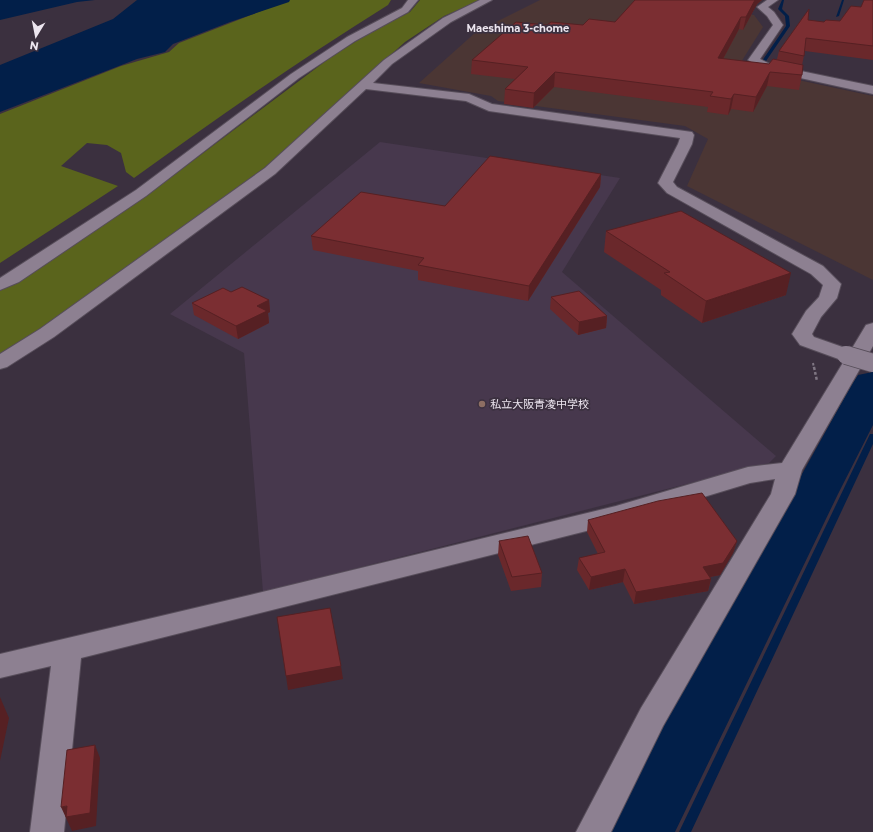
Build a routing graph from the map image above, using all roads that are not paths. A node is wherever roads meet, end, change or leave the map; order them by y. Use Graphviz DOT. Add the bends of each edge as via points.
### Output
graph roads {
  1 [pos="412,0"];
  2 [pos="487,0"];
  3 [pos="772,0"];
  4 [pos="363,85"];
  5 [pos="873,90"];
  6 [pos="0,285"];
  7 [pos="873,330"];
  8 [pos="0,363"];
  9 [pos="873,363"];
  10 [pos="790,470"];
  11 [pos="67,650"];
  12 [pos="0,666"];
  13 [pos="47,832"];
  14 [pos="593,832"];
  1 -- 6 [label="street" via="404,10 351,39 295,76 141,193"];
  2 -- 4 [label="street" via="427,34 388,62"];
  3 -- 5 [label="street" via="762,7 771,14 778,25 754,60 768,68"];
  4 -- 8 [label="street" via="270,171 47,333"];
  4 -- 9 [label="street, bridge" via="469,98 489,107 686,135 685,144 665,183 672,190 817,270 832,284 828,298 813,315 802,334 807,342"];
  7 -- 10 [label="street"];
  10 -- 11 [label="street" via="748,475 618,514"];
  10 -- 14 [label="street" via="783,494 652,717"];
  11 -- 12 [label="street"];
  11 -- 13 [label="street"];
}
